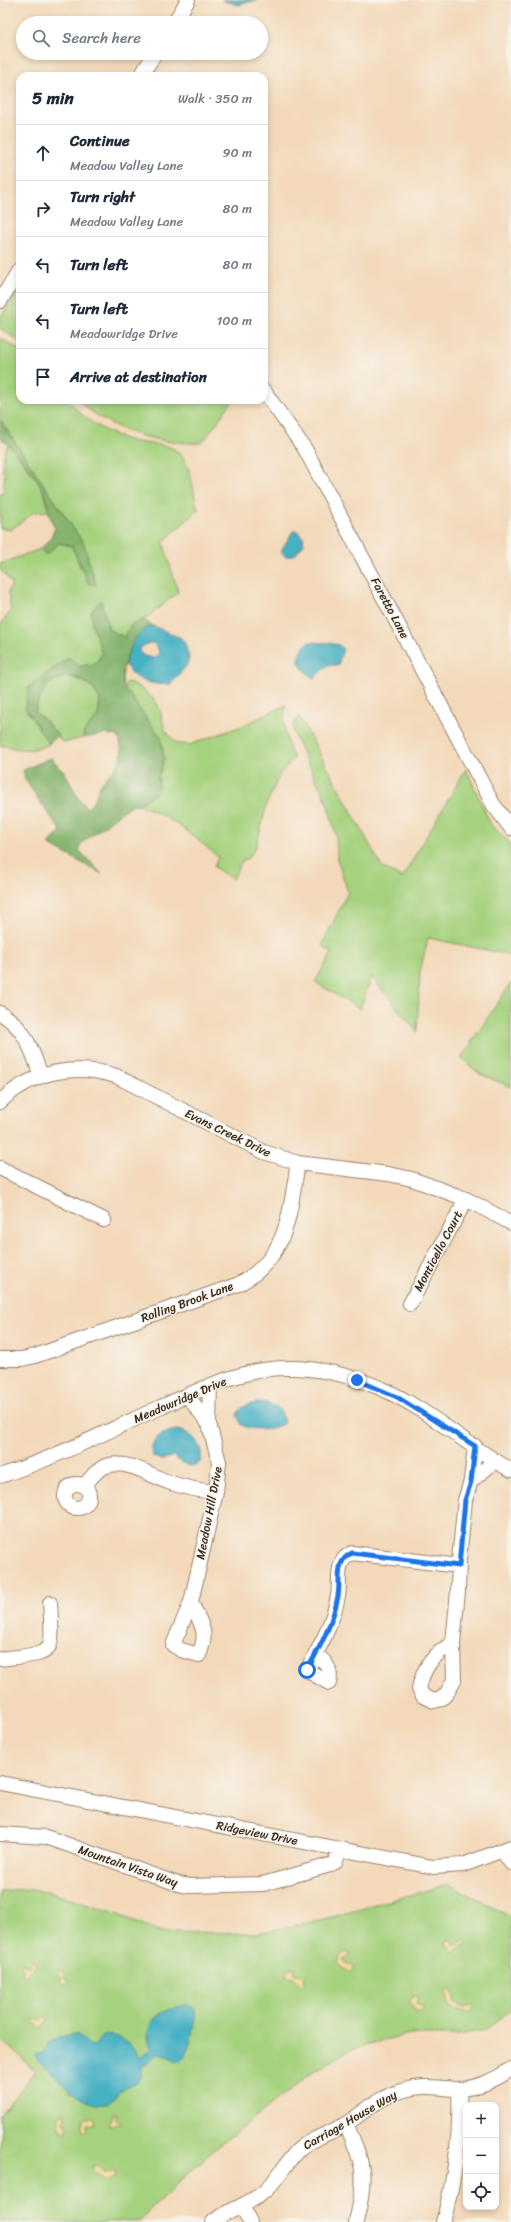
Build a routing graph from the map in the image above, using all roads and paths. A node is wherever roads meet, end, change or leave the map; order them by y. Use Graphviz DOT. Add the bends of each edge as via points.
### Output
graph roads {
  1 [pos="188,0"];
  2 [pos="178,16"];
  3 [pos="151,60"];
  4 [pos="144,72"];
  5 [pos="16,275"];
  6 [pos="0,301"];
  7 [pos="268,397"];
  8 [pos="511,828"];
  9 [pos="0,1013"];
  10 [pos="41,1076"];
  11 [pos="0,1102"];
  12 [pos="298,1163"];
  13 [pos="0,1168"];
  14 [pos="466,1199"];
  15 [pos="104,1220"];
  16 [pos="511,1223"];
  17 [pos="410,1304"];
  18 [pos="0,1359"];
  19 [pos="210,1385"];
  20 [pos="187,1395"];
  21 [pos="209,1424"];
  22 [pos="475,1446"];
  23 [pos="495,1461"];
  24 [pos="511,1470"];
  25 [pos="0,1476"];
  26 [pos="471,1482"];
  27 [pos="84,1486"];
  28 [pos="216,1492"];
  29 [pos="459,1566"];
  30 [pos="191,1602"];
  31 [pos="50,1603"];
  32 [pos="453,1643"];
  33 [pos="316,1655"];
  34 [pos="0,1659"];
  35 [pos="0,1784"];
  36 [pos="0,1834"];
  37 [pos="341,1849"];
  38 [pos="507,1849"];
  39 [pos="511,1863"];
  40 [pos="511,2069"];
  41 [pos="459,2089"];
  42 [pos="346,2124"];
  43 [pos="242,2206"];
  44 [pos="213,2222"];
  45 [pos="250,2222"];
  46 [pos="356,2222"];
  47 [pos="443,2222"];
  1 -- 2 [label="street"];
  3 -- 4 [label="street"];
  5 -- 6 [label="street"];
  7 -- 8 [label="street, Faretto Lane" via="305,448 493,804"];
  9 -- 10 [label="street" via="18,1026 26,1037"];
  10 -- 11 [label="street, Evans Creek Drive" via="20,1086"];
  10 -- 12 [label="street, Evans Creek Drive" via="71,1069 87,1069 116,1076 264,1152"];
  12 -- 14 [label="street, Evans Creek Drive" via="400,1176 436,1186"];
  12 -- 18 [label="street, Rolling Brook Lane" via="284,1235 270,1260 250,1278 35,1356"];
  13 -- 15 [label="street"];
  14 -- 16 [label="street, Evans Creek Drive"];
  14 -- 17 [label="street, Monticello Court"];
  19 -- 20 [label="street, Meadowridge Drive"];
  19 -- 21 [label="street, Meadow Hill Drive"];
  19 -- 22 [label="street, Meadowridge Drive" via="240,1375 289,1368 334,1374 379,1387"];
  20 -- 21 [label="street, Meadow Hill Drive"];
  20 -- 25 [label="street, Meadowridge Drive" via="42,1461"];
  21 -- 28 [label="street, Meadow Hill Drive" via="220,1462"];
  22 -- 23 [label="street, Meadowridge Drive"];
  22 -- 26 [label="street"];
  23 -- 24 [label="street, Meadowridge Drive"];
  23 -- 26 [label="street"];
  26 -- 29 [label="street" via="465,1500"];
  27 -- 28 [label="street" via="98,1469 118,1464 170,1482"];
  28 -- 30 [label="street, Meadow Hill Drive"];
  29 -- 32 [label="street"];
  29 -- 33 [label="street" via="352,1553 344,1556 340,1563 334,1615"];
  31 -- 34 [label="street" via="53,1635 51,1646 44,1653"];
  35 -- 37 [label="street, Ridgeview Drive"];
  36 -- 37 [label="street, Mountain Vista Way" via="46,1838 190,1886 271,1883 330,1865 335,1862"];
  37 -- 38 [label="street, Ridgeview Drive" via="444,1867 472,1863"];
  38 -- 39 [label="street"];
  40 -- 41 [label="street, Carriage House Way" via="484,2083"];
  41 -- 42 [label="street, Carriage House Way" via="434,2086 400,2091 369,2106"];
  41 -- 47 [label="street" via="457,2157"];
  42 -- 43 [label="street, Carriage House Way" via="299,2149 264,2192"];
  42 -- 46 [label="street" via="363,2166 363,2194"];
  43 -- 44 [label="street, Carriage House Way" via="228,2211"];
  43 -- 45 [label="street"];
}
